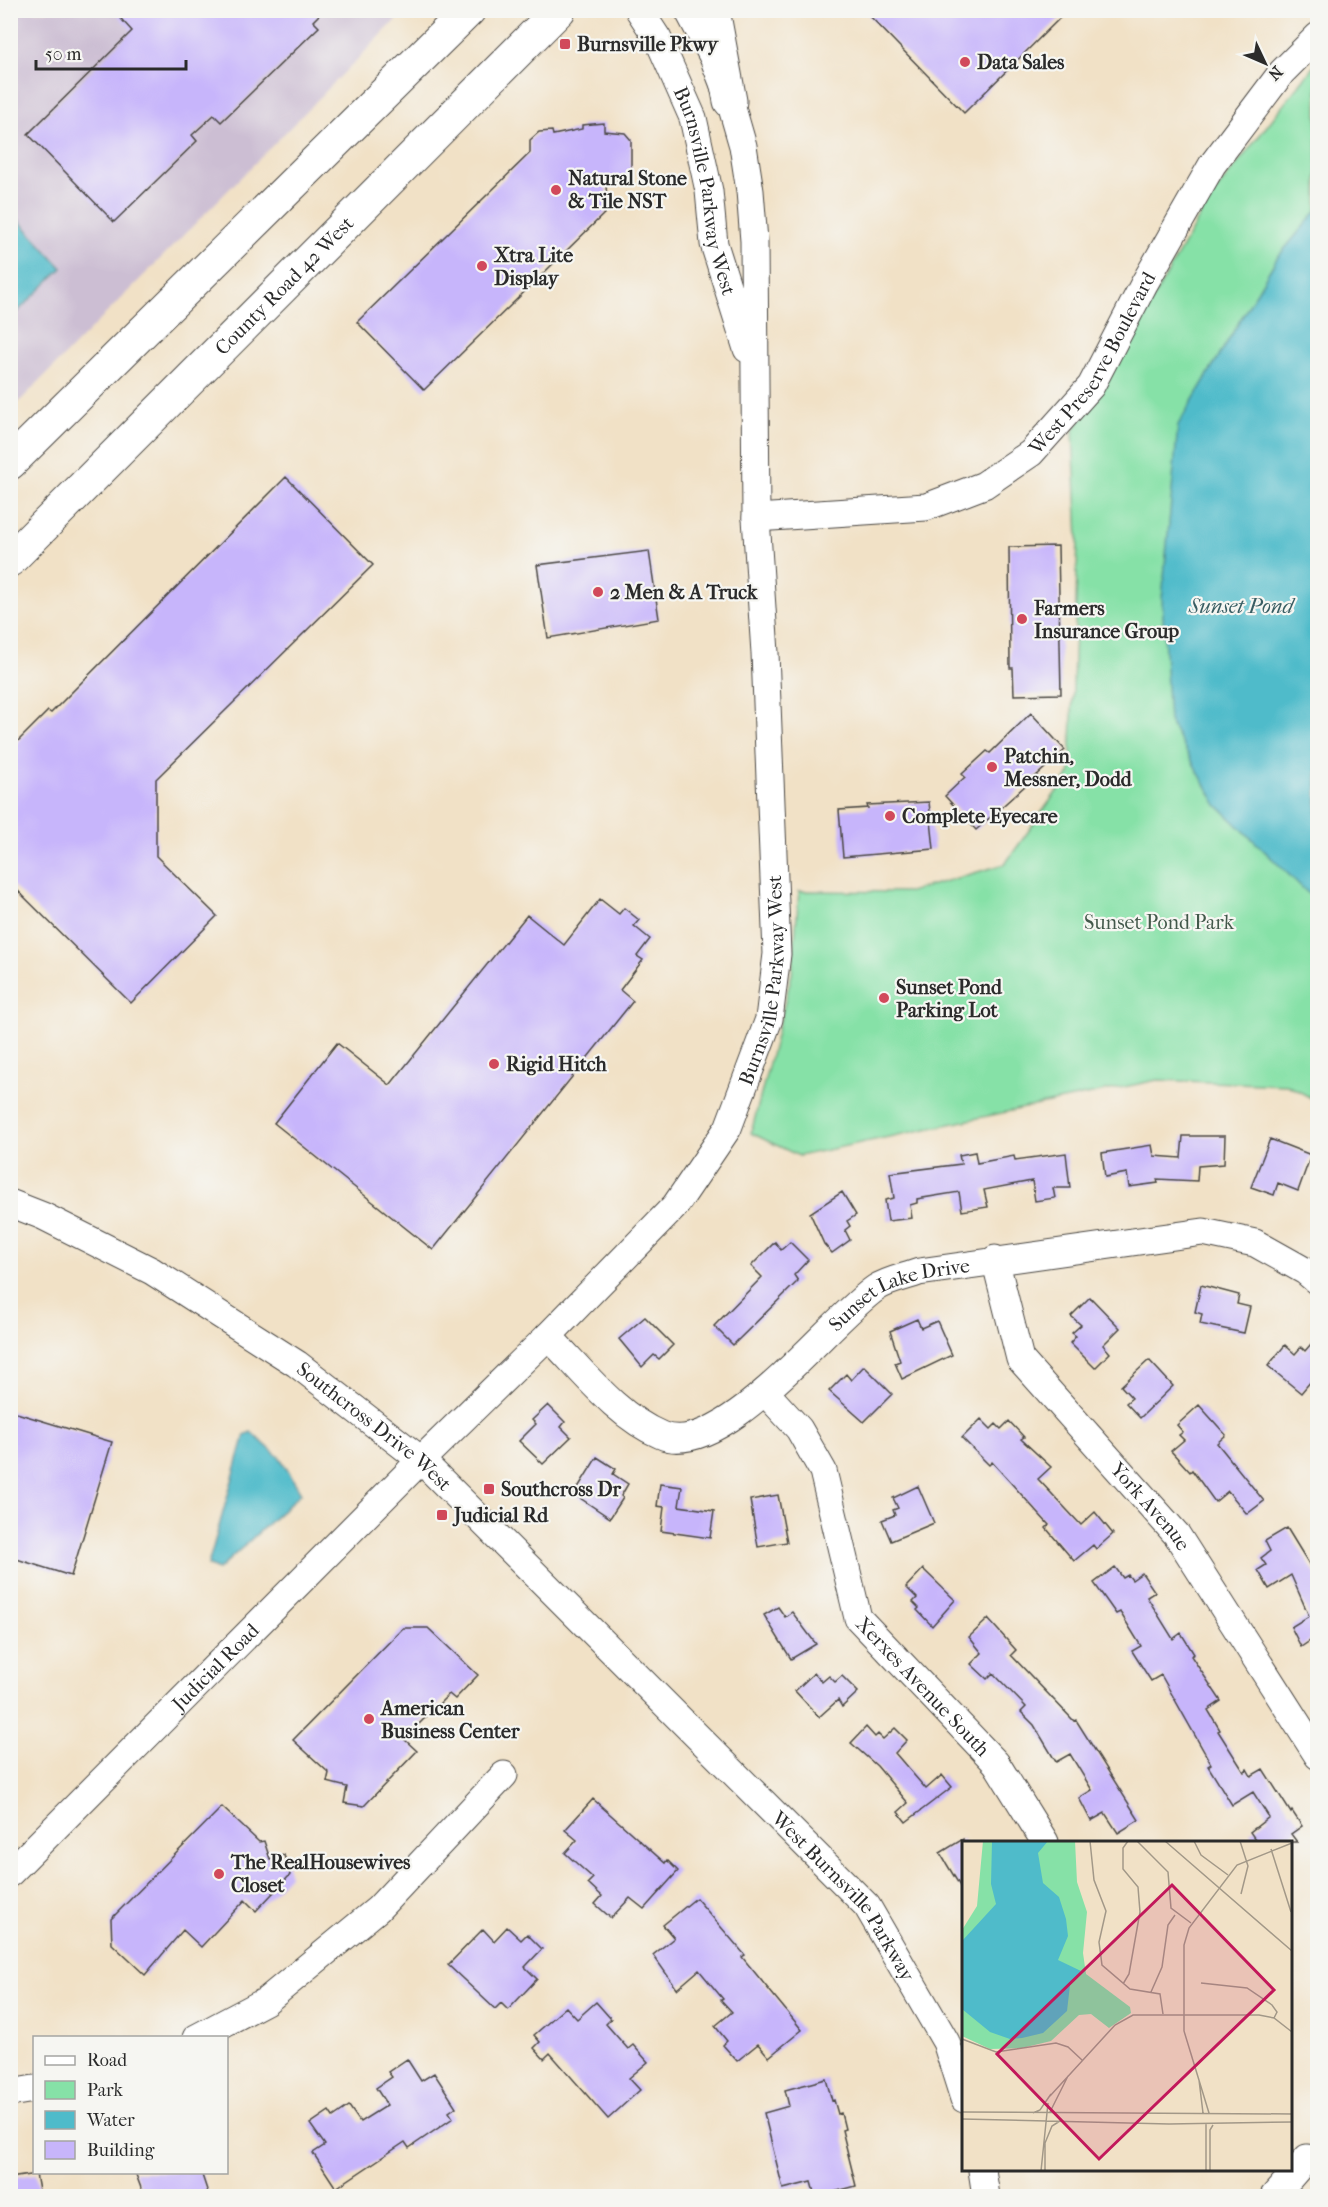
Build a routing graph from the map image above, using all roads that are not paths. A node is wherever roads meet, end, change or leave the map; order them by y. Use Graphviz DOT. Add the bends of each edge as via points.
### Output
graph roads {
  1 [pos="469,10"];
  2 [pos="559,10"];
  3 [pos="639,10"];
  4 [pos="688,10"];
  5 [pos="713,10"];
  6 [pos="1317,36"];
  7 [pos="730,100"];
  8 [pos="756,378"];
  9 [pos="10,463"];
  10 [pos="756,518"];
  11 [pos="10,560"];
  12 [pos="10,1203"];
  13 [pos="995,1259"];
  14 [pos="1317,1282"];
  15 [pos="548,1336"];
  16 [pos="765,1392"];
  17 [pos="421,1460"];
  18 [pos="683,1721"];
  19 [pos="1317,1756"];
  20 [pos="504,1775"];
  21 [pos="1044,1841"];
  22 [pos="10,1873"];
  23 [pos="198,2036"];
  24 [pos="33,2090"];
  25 [pos="962,2090"];
  26 [pos="10,2093"];
  27 [pos="1305,2157"];
  28 [pos="982,2171"];
  29 [pos="986,2196"];
  30 [pos="1274,2196"];
  1 -- 9 [label="highway"];
  2 -- 11 [label="highway, County Road 42 West"];
  3 -- 8 [label="street, Burnsville Parkway West" via="658,39 693,118 714,244"];
  4 -- 7 [label="street, Burnsville Parkway West"];
  5 -- 7 [label="highway"];
  6 -- 10 [label="street, West Preserve Boulevard" via="1282,72 1212,165 1092,386 1031,453 984,485 926,507"];
  7 -- 8 [label="street, Burnsville Parkway West" via="750,191"];
  8 -- 10 [label="street, Burnsville Parkway West"];
  10 -- 15 [label="street, Burnsville Parkway West" via="777,954 768,1019 729,1128 675,1206"];
  12 -- 17 [label="street, Southcross Drive West" via="152,1271 297,1364"];
  13 -- 14 [label="street, Sunset Lake Drive" via="1203,1232 1255,1243"];
  13 -- 16 [label="street, Sunset Lake Drive" via="919,1272 877,1287"];
  13 -- 19 [label="street, York Avenue" via="1020,1359 1177,1535"];
  15 -- 16 [label="street, Sunset Lake Drive" via="633,1421 663,1437 690,1439 737,1414"];
  15 -- 17 [label="street, Burnsville Parkway West"];
  16 -- 21 [label="street, Xerxes Avenue South" via="799,1429 823,1471 858,1618 996,1762"];
  17 -- 18 [label="street, Southcross Drive West"];
  17 -- 22 [label="street, Judicial Road"];
  18 -- 25 [label="street, West Burnsville Parkway" via="867,1906 946,2042"];
  20 -- 23 [label="street" via="378,1910 266,2001"];
  24 -- 26 [label="street"];
  27 -- 30 [label="street"];
  28 -- 29 [label="street"];
}
